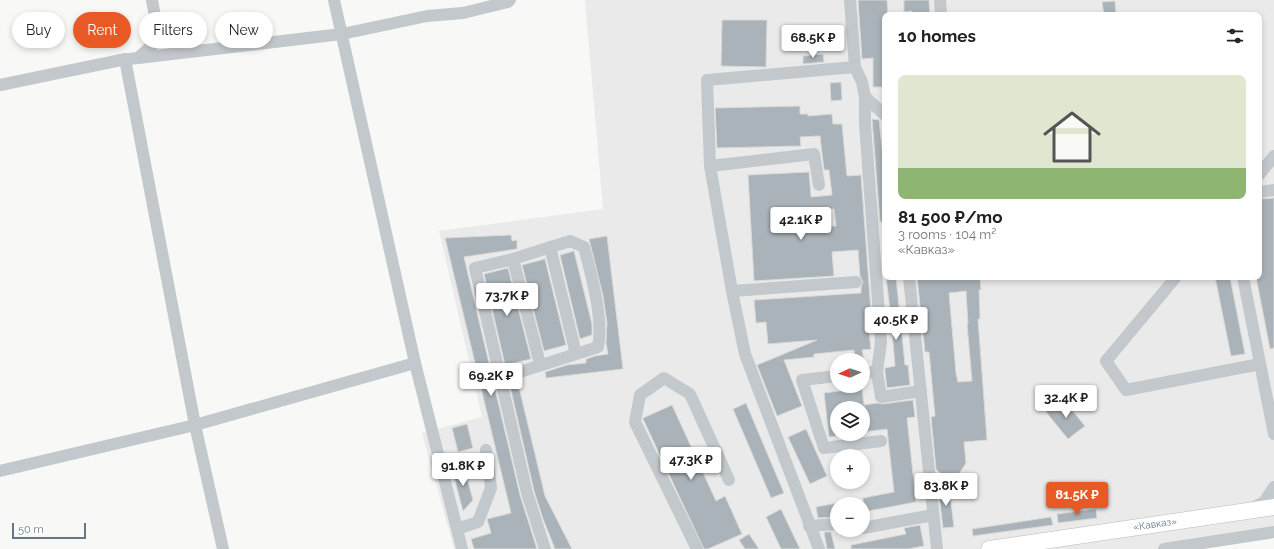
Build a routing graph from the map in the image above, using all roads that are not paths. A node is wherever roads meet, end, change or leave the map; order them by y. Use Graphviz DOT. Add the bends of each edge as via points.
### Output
graph roads {
  1 [pos="152,0"];
  2 [pos="334,0"];
  3 [pos="510,0"];
  4 [pos="850,0"];
  5 [pos="940,0"];
  6 [pos="941,12"];
  7 [pos="342,34"];
  8 [pos="138,58"];
  9 [pos="125,59"];
  10 [pos="855,67"];
  11 [pos="0,85"];
  12 [pos="865,97"];
  13 [pos="882,112"];
  14 [pos="1274,156"];
  15 [pos="710,166"];
  16 [pos="1262,171"];
  17 [pos="819,185"];
  18 [pos="1274,190"];
  19 [pos="1262,192"];
  20 [pos="550,247"];
  21 [pos="513,259"];
  22 [pos="909,280"];
  23 [pos="1174,280"];
  24 [pos="1244,280"];
  25 [pos="856,282"];
  26 [pos="732,291"];
  27 [pos="576,354"];
  28 [pos="415,363"];
  29 [pos="540,364"];
  30 [pos="1260,364"];
  31 [pos="877,372"];
  32 [pos="870,373"];
  33 [pos="830,377"];
  34 [pos="500,378"];
  35 [pos="1269,383"];
  36 [pos="921,391"];
  37 [pos="195,425"];
  38 [pos="1274,434"];
  39 [pos="881,441"];
  40 [pos="486,450"];
  41 [pos="0,471"];
  42 [pos="728,480"];
  43 [pos="1274,487"];
  44 [pos="1274,507"];
  45 [pos="1247,511"];
  46 [pos="934,515"];
  47 [pos="1274,516"];
  48 [pos="830,524"];
  49 [pos="809,526"];
  50 [pos="870,527"];
  51 [pos="457,529"];
  52 [pos="1274,532"];
  53 [pos="223,549"];
  54 [pos="462,549"];
  55 [pos="545,549"];
  56 [pos="697,549"];
  57 [pos="819,549"];
  58 [pos="937,549"];
  59 [pos="988,549"];
  60 [pos="1048,549"];
  61 [pos="1164,549"];
  1 -- 8 [label="street" via="159,39"];
  2 -- 7 [label="street"];
  3 -- 7 [label="street" via="463,13 427,16"];
  4 -- 10 [label="street"];
  5 -- 6 [label="street"];
  7 -- 8 [label="street"];
  7 -- 28 [label="street"];
  8 -- 9 [label="street"];
  9 -- 11 [label="street"];
  9 -- 37 [label="street"];
  10 -- 12 [label="street"];
  10 -- 15 [label="street" via="707,80"];
  12 -- 13 [label="street"];
  12 -- 31 [label="street" via="881,342"];
  14 -- 16 [label="street"];
  15 -- 17 [label="street" via="814,154"];
  15 -- 26 [label="street"];
  18 -- 19 [label="street"];
  20 -- 21 [label="street"];
  20 -- 27 [label="street"];
  20 -- 27 [label="street" via="570,241 584,247 592,278 600,337 598,347"];
  21 -- 29 [label="street"];
  21 -- 34 [label="street" via="475,268"];
  22 -- 36 [label="street"];
  23 -- 30 [label="street" via="1106,361 1126,390"];
  24 -- 30 [label="street"];
  25 -- 26 [label="street"];
  26 -- 49 [label="street" via="745,354"];
  27 -- 29 [label="street"];
  28 -- 37 [label="street"];
  28 -- 51 [label="street"];
  29 -- 34 [label="street"];
  30 -- 35 [label="street"];
  31 -- 32 [label="street"];
  31 -- 36 [label="street" via="881,397"];
  33 -- 39 [label="street" via="802,380 824,448"];
  34 -- 55 [label="street" via="527,493"];
  35 -- 38 [label="street"];
  36 -- 46 [label="street"];
  37 -- 41 [label="street"];
  37 -- 53 [label="street"];
  40 -- 51 [label="street" via="491,488 478,522"];
  42 -- 56 [label="street" via="690,394 664,378 640,394 635,422"];
  43 -- 45 [label="street" via="1264,502"];
  44 -- 45 [label="main road, «Кавказ»"];
  45 -- 59 [label="main road, «Кавказ»"];
  46 -- 50 [label="street"];
  46 -- 58 [label="street"];
  47 -- 60 [label="main road, «Кавказ»"];
  48 -- 49 [label="street"];
  49 -- 57 [label="street"];
  51 -- 54 [label="street"];
  52 -- 61 [label="street"];
}
